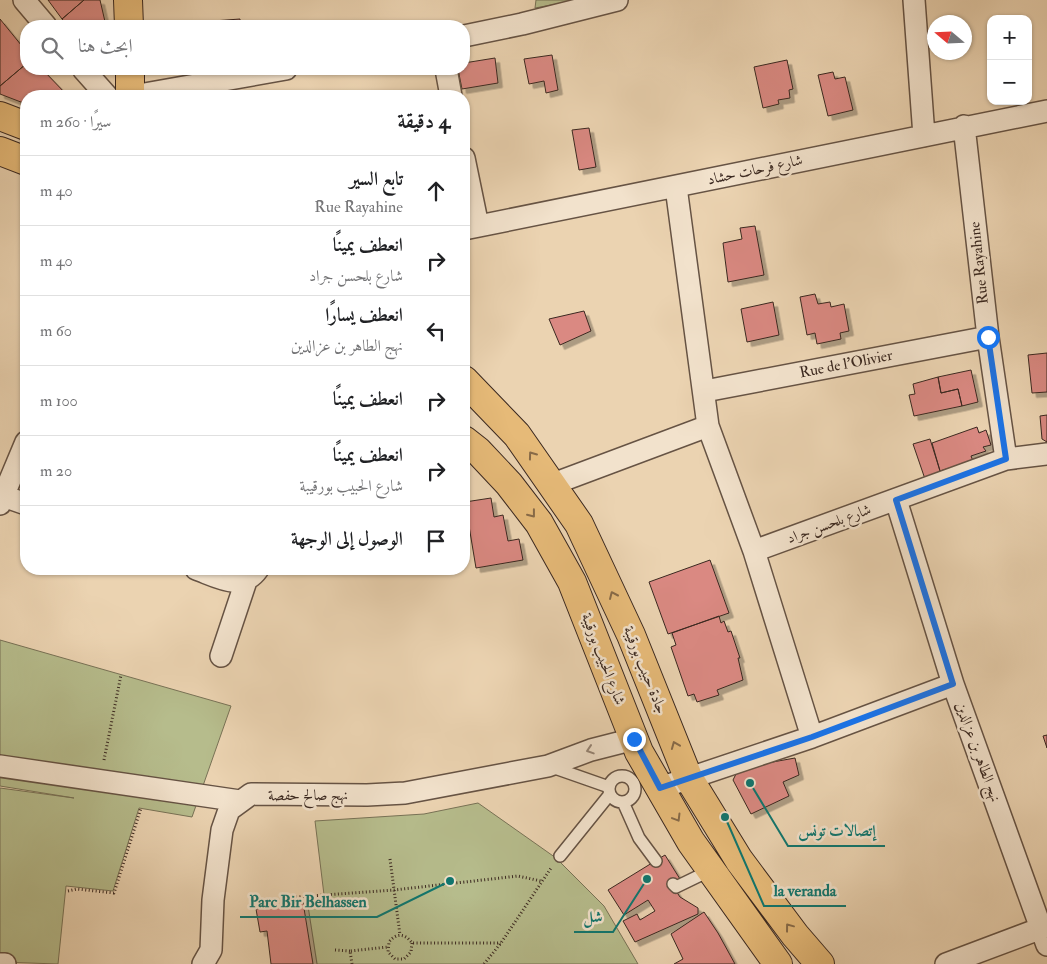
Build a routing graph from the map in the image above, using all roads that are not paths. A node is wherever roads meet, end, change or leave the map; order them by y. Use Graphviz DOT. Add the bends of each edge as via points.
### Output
graph roads {
  1 [pos="24,0"];
  2 [pos="128,0"];
  3 [pos="617,0"];
  4 [pos="914,0"];
  5 [pos="41,20"];
  6 [pos="129,20"];
  7 [pos="470,35"];
  8 [pos="88,75"];
  9 [pos="130,75"];
  10 [pos="252,75"];
  11 [pos="447,75"];
  12 [pos="102,90"];
  13 [pos="132,90"];
  14 [pos="166,90"];
  15 [pos="450,90"];
  16 [pos="1047,110"];
  17 [pos="0,116"];
  18 [pos="20,124"];
  19 [pos="964,126"];
  20 [pos="924,136"];
  21 [pos="0,151"];
  22 [pos="20,159"];
  23 [pos="676,186"];
  24 [pos="471,227"];
  25 [pos="988,337"];
  26 [pos="470,386"];
  27 [pos="705,391"];
  28 [pos="708,426"];
  29 [pos="470,445"];
  30 [pos="1047,454"];
  31 [pos="20,456"];
  32 [pos="1006,459"];
  33 [pos="553,484"];
  34 [pos="1,500"];
  35 [pos="896,500"];
  36 [pos="20,503"];
  37 [pos="754,551"];
  38 [pos="213,575"];
  39 [pos="252,575"];
  40 [pos="221,656"];
  41 [pos="953,684"];
  42 [pos="812,737"];
  43 [pos="636,746"];
  44 [pos="0,766"];
  45 [pos="548,766"];
  46 [pos="625,776"];
  47 [pos="688,777"];
  48 [pos="647,789"];
  49 [pos="609,790"];
  50 [pos="240,801"];
  51 [pos="623,802"];
  52 [pos="560,856"];
  53 [pos="656,861"];
  54 [pos="712,870"];
  55 [pos="673,884"];
  56 [pos="1045,933"];
  57 [pos="772,962"];
  58 [pos="0,964"];
  59 [pos="5,964"];
  60 [pos="203,964"];
  61 [pos="820,964"];
  62 [pos="946,964"];
  1 -- 5 [label="street"];
  2 -- 6 [label="main road"];
  3 -- 7 [label="street"];
  4 -- 20 [label="street"];
  8 -- 12 [label="street"];
  9 -- 13 [label="main road"];
  10 -- 14 [label="street"];
  11 -- 15 [label="street"];
  16 -- 19 [label="street, شارع فرحات حشاد"];
  17 -- 18 [label="main road"];
  19 -- 20 [label="street, شارع فرحات حشاد"];
  19 -- 25 [label="street, Rue Rayahine"];
  20 -- 23 [label="street, شارع فرحات حشاد"];
  21 -- 22 [label="main road"];
  23 -- 24 [label="street, شارع فرحات حشاد"];
  23 -- 27 [label="street"];
  25 -- 27 [label="street, Rue de l'Olivier"];
  25 -- 32 [label="street, Rue Rayahine"];
  33 -- 26 [label="main road, جادة حبيب بورقيبة, one-way" via="517,435"];
  27 -- 28 [label="street"];
  28 -- 33 [label="street"];
  28 -- 37 [label="street"];
  29 -- 43 [label="main road, شارع الحبيب بورقيبة, one-way" via="509,484 539,523 572,582"];
  30 -- 32 [label="street, شارع بلحسن جراد"];
  31 -- 34 [label="street"];
  32 -- 35 [label="street, شارع بلحسن جراد"];
  47 -- 33 [label="main road, جادة حبيب بورقيبة, one-way" via="600,565"];
  34 -- 36 [label="street"];
  35 -- 37 [label="street, شارع بلحسن جراد"];
  35 -- 41 [label="street, نهج الطاهر بن عزالدين"];
  37 -- 42 [label="street"];
  38 -- 39 [label="street" via="236,583"];
  39 -- 40 [label="street"];
  41 -- 42 [label="street"];
  41 -- 56 [label="street, نهج الطاهر بن عزالدين"];
  42 -- 47 [label="street"];
  43 -- 45 [label="street, نهج صالح حفصة, one-way" via="591,750"];
  43 -- 46 [label="lane"];
  43 -- 48 [label="main road, شارع الحبيب بورقيبة"];
  44 -- 50 [label="street"];
  45 -- 49 [label="lane"];
  45 -- 50 [label="street, نهج صالح حفصة" via="405,793 251,794"];
  46 -- 48 [label="lane"];
  46 -- 49 [label="lane" via="616,777"];
  47 -- 48 [label="street"];
  61 -- 47 [label="main road, جادة حبيب بورقيبة, one-way" via="739,860"];
  48 -- 51 [label="lane"];
  48 -- 54 [label="main road, شارع الحبيب بورقيبة, one-way"];
  49 -- 51 [label="lane" via="615,800"];
  49 -- 52 [label="lane"];
  50 -- 60 [label="street" via="229,810 222,830 211,950"];
  51 -- 53 [label="lane" via="639,838"];
  54 -- 55 [label="lane" via="676,886"];
  54 -- 57 [label="main road, شارع الحبيب بورقيبة"];
  56 -- 62 [label="street"];
  58 -- 59 [label="street"];
}
